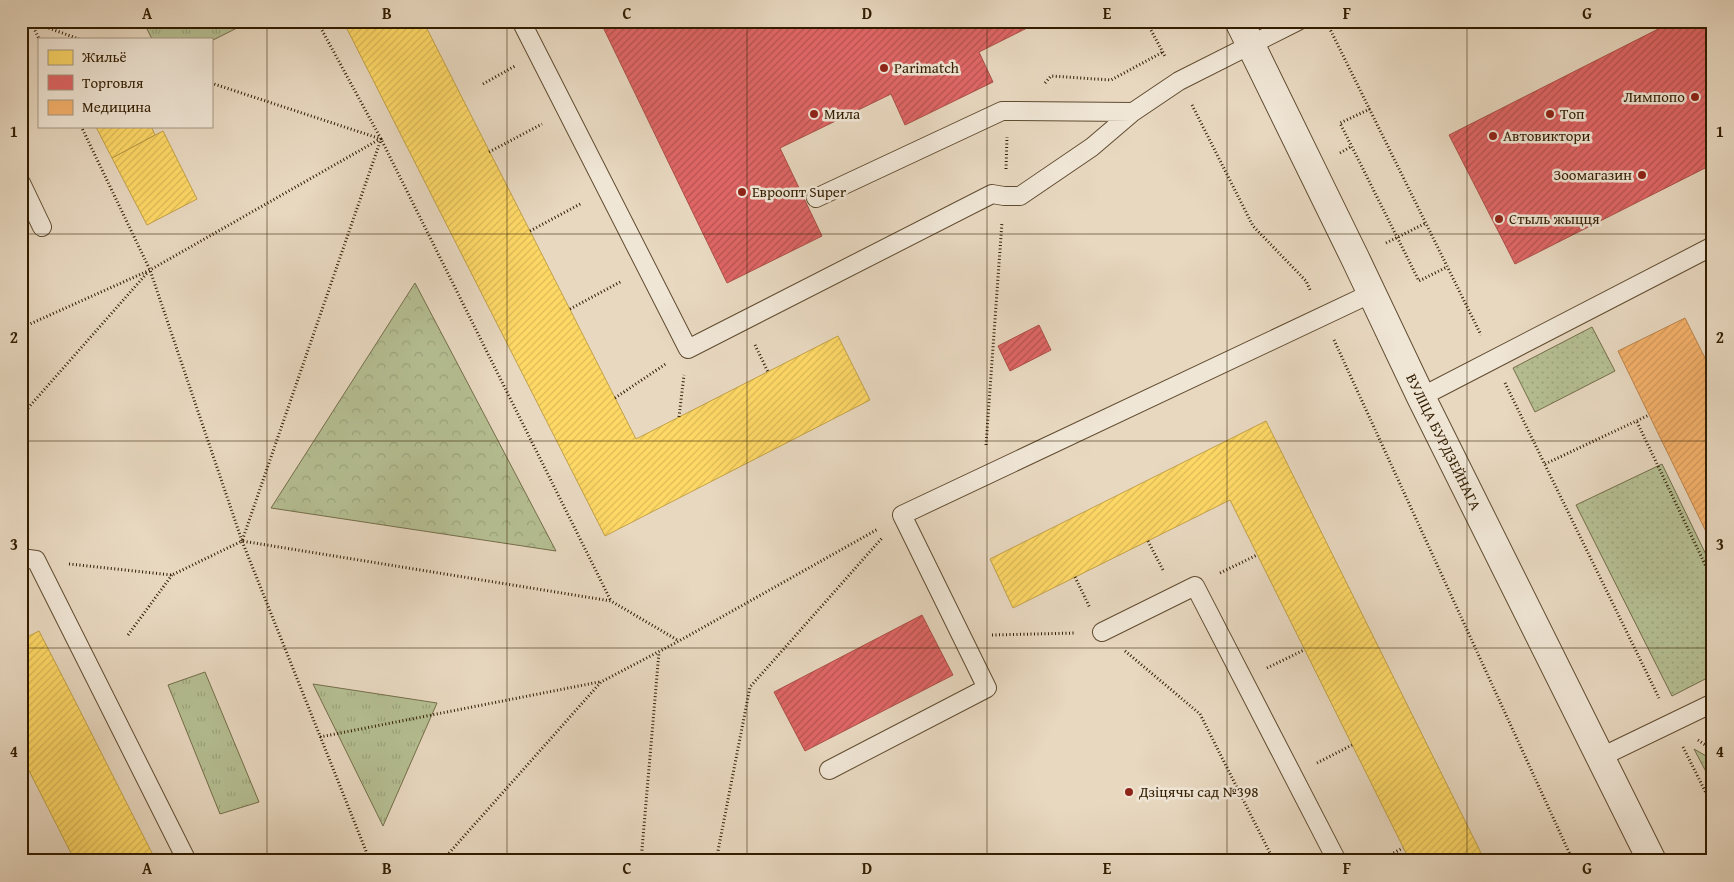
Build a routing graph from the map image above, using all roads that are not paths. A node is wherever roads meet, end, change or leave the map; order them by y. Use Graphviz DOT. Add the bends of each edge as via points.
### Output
graph roads {
  1 [pos="521,21"];
  2 [pos="1239,21"];
  3 [pos="1298,21"];
  4 [pos="1251,45"];
  5 [pos="1133,112"];
  6 [pos="21,183"];
  7 [pos="816,198"];
  8 [pos="42,227"];
  9 [pos="1713,246"];
  10 [pos="1372,293"];
  11 [pos="1421,397"];
  12 [pos="29,559"];
  13 [pos="1102,632"];
  14 [pos="1713,703"];
  15 [pos="1601,757"];
  16 [pos="828,770"];
  17 [pos="186,861"];
  18 [pos="1337,861"];
  19 [pos="1652,861"];
  1 -- 5 [label="lane" via="688,349 992,194 1020,196 1092,147"];
  2 -- 4 [label="street, ВУЛІЦА БУРДЗЕЙНАГА"];
  3 -- 4 [label="lane"];
  4 -- 5 [label="lane" via="1179,81"];
  4 -- 10 [label="street, ВУЛІЦА БУРДЗЕЙНАГА"];
  5 -- 7 [label="lane" via="1002,111"];
  6 -- 8 [label="lane"];
  9 -- 11 [label="lane"];
  10 -- 11 [label="street, ВУЛІЦА БУРДЗЕЙНАГА"];
  10 -- 16 [label="lane" via="902,516 987,688"];
  11 -- 15 [label="street, ВУЛІЦА БУРДЗЕЙНАГА"];
  12 -- 17 [label="lane"];
  13 -- 18 [label="lane" via="1195,586"];
  14 -- 15 [label="lane"];
  15 -- 19 [label="street, ВУЛІЦА БУРДЗЕЙНАГА"];
}
